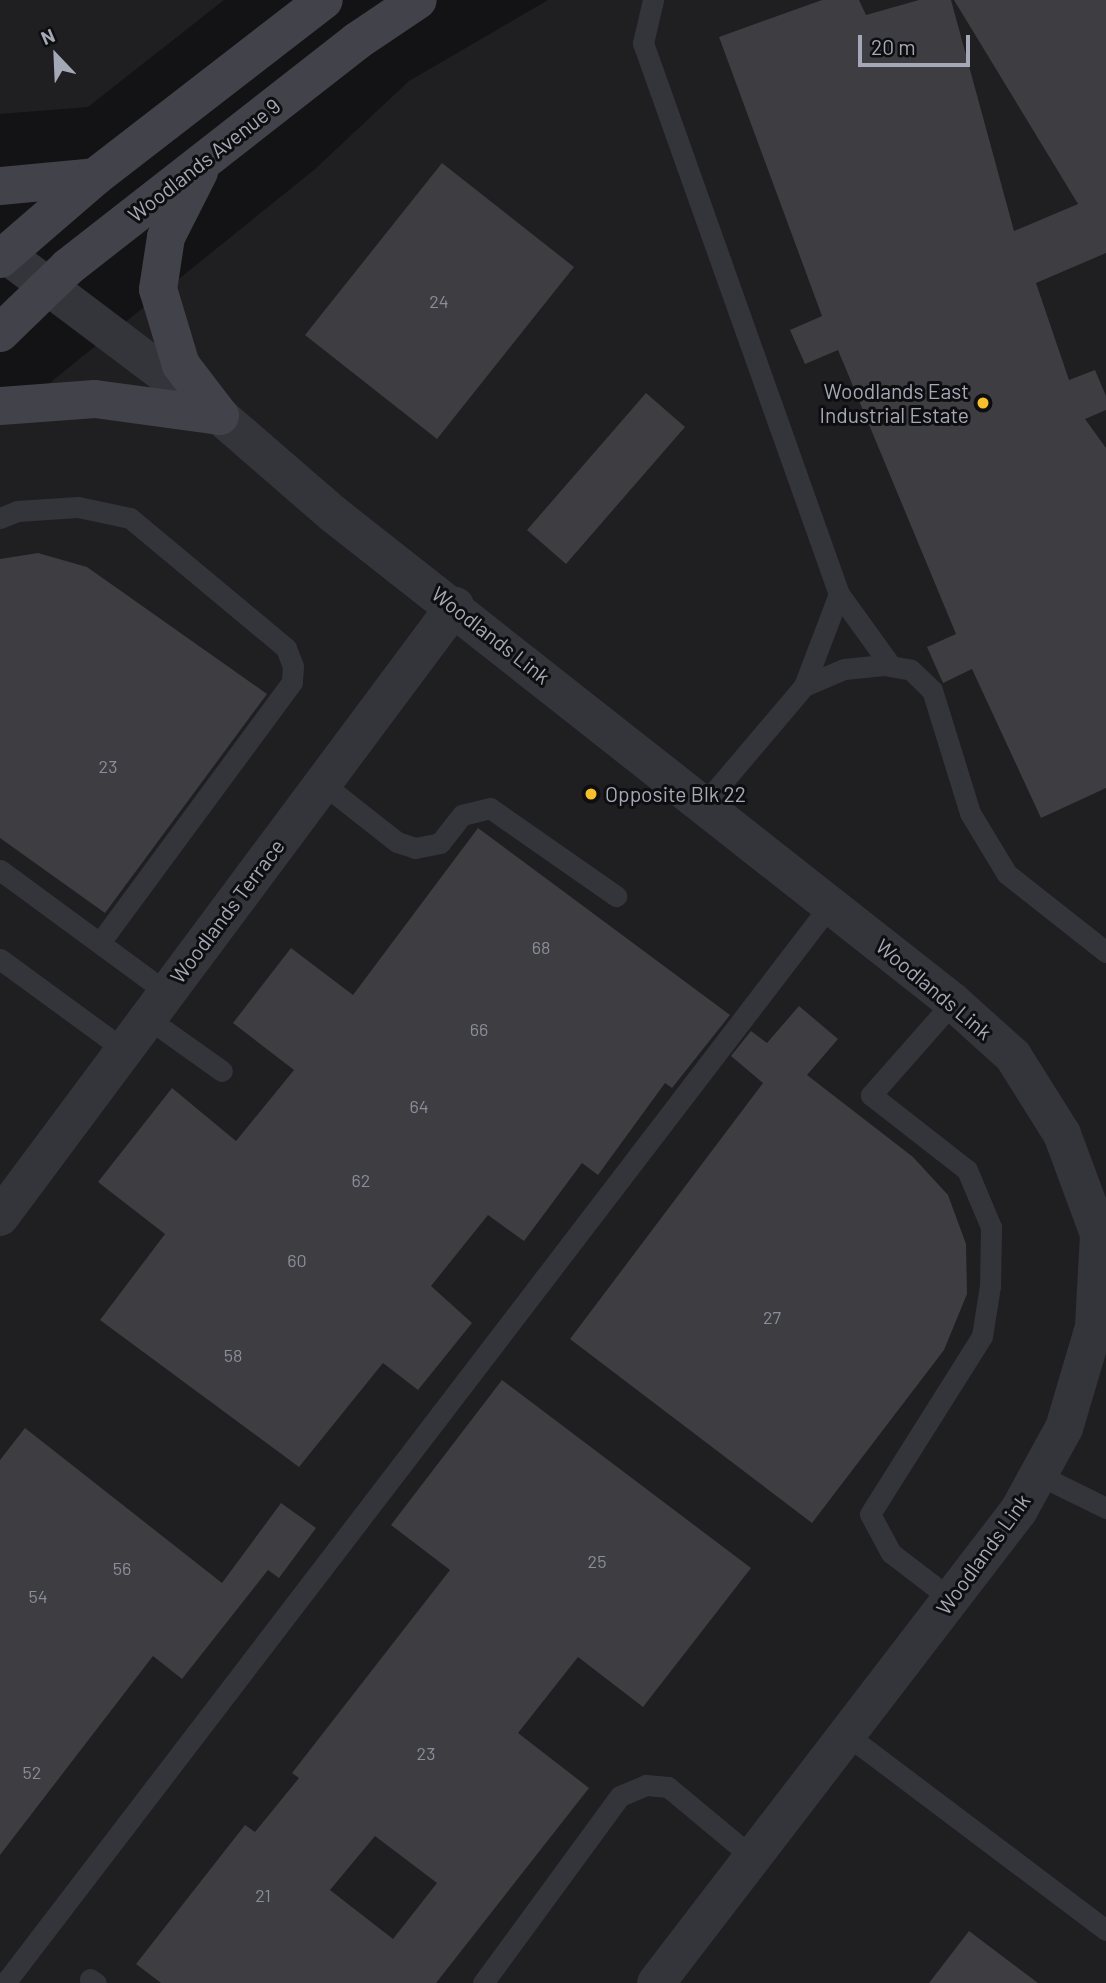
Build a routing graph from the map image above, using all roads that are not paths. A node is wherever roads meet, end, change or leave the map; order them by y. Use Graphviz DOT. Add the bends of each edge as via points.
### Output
graph roads {
  1 [pos="324,0"];
  2 [pos="418,0"];
  3 [pos="653,0"];
  4 [pos="208,156"];
  5 [pos="95,177"];
  6 [pos="0,186"];
  7 [pos="2,254"];
  8 [pos="49,282"];
  9 [pos="0,332"];
  10 [pos="0,406"];
  11 [pos="220,416"];
  12 [pos="0,518"];
  13 [pos="839,594"];
  14 [pos="455,606"];
  15 [pos="891,666"];
  16 [pos="804,686"];
  17 [pos="322,783"];
  18 [pos="704,804"];
  19 [pos="0,870"];
  20 [pos="616,896"];
  21 [pos="831,904"];
  22 [pos="100,942"];
  23 [pos="1106,952"];
  24 [pos="0,958"];
  25 [pos="953,1002"];
  26 [pos="156,1004"];
  27 [pos="123,1049"];
  28 [pos="222,1071"];
  29 [pos="0,1217"];
  30 [pos="1039,1475"];
  31 [pos="1106,1508"];
  32 [pos="951,1599"];
  33 [pos="847,1735"];
  34 [pos="752,1857"];
  35 [pos="1106,1930"];
  36 [pos="5,1983"];
  37 [pos="483,1983"];
  38 [pos="656,1983"];
  1 -- 5 [label="main road"];
  2 -- 4 [label="main road, Woodlands Avenue 9"];
  3 -- 13 [label="lane" via="643,43"];
  4 -- 8 [label="main road, Woodlands Avenue 9"];
  4 -- 11 [label="main road" via="166,237 158,289 181,365"];
  5 -- 6 [label="main road"];
  5 -- 7 [label="main road"];
  7 -- 8 [label="street, Woodlands Link"];
  8 -- 9 [label="main road, Woodlands Avenue 9"];
  8 -- 11 [label="street, Woodlands Link"];
  10 -- 11 [label="main road" via="95,399"];
  11 -- 14 [label="street, Woodlands Link" via="332,513"];
  12 -- 22 [label="lane" via="17,511 78,507 130,518 286,648 293,666 292,682"];
  13 -- 15 [label="lane"];
  13 -- 16 [label="lane"];
  14 -- 17 [label="street, Woodlands Terrace"];
  14 -- 18 [label="street, Woodlands Link"];
  15 -- 16 [label="lane" via="844,669"];
  15 -- 23 [label="lane" via="911,670 932,690 970,813 1007,874"];
  16 -- 18 [label="lane"];
  17 -- 20 [label="lane" via="397,842 415,848 440,843 462,814 491,808"];
  17 -- 26 [label="street, Woodlands Terrace"];
  18 -- 21 [label="street, Woodlands Link"];
  19 -- 22 [label="lane"];
  21 -- 25 [label="street, Woodlands Link"];
  21 -- 36 [label="lane"];
  22 -- 26 [label="lane"];
  24 -- 27 [label="lane"];
  25 -- 30 [label="street, Woodlands Link" via="1013,1056 1062,1133 1098,1234 1094,1327 1064,1428"];
  25 -- 32 [label="lane" via="872,1092 967,1170 991,1227 982,1336 870,1514 891,1553"];
  26 -- 27 [label="street, Woodlands Terrace"];
  26 -- 28 [label="lane"];
  27 -- 29 [label="street, Woodlands Terrace"];
  30 -- 31 [label="lane"];
  30 -- 32 [label="street, Woodlands Link" via="1019,1510"];
  32 -- 33 [label="street, Woodlands Link"];
  33 -- 34 [label="street, Woodlands Link"];
  33 -- 35 [label="lane"];
  34 -- 37 [label="lane" via="668,1787 646,1785 620,1796"];
  34 -- 38 [label="street, Woodlands Link"];
}
